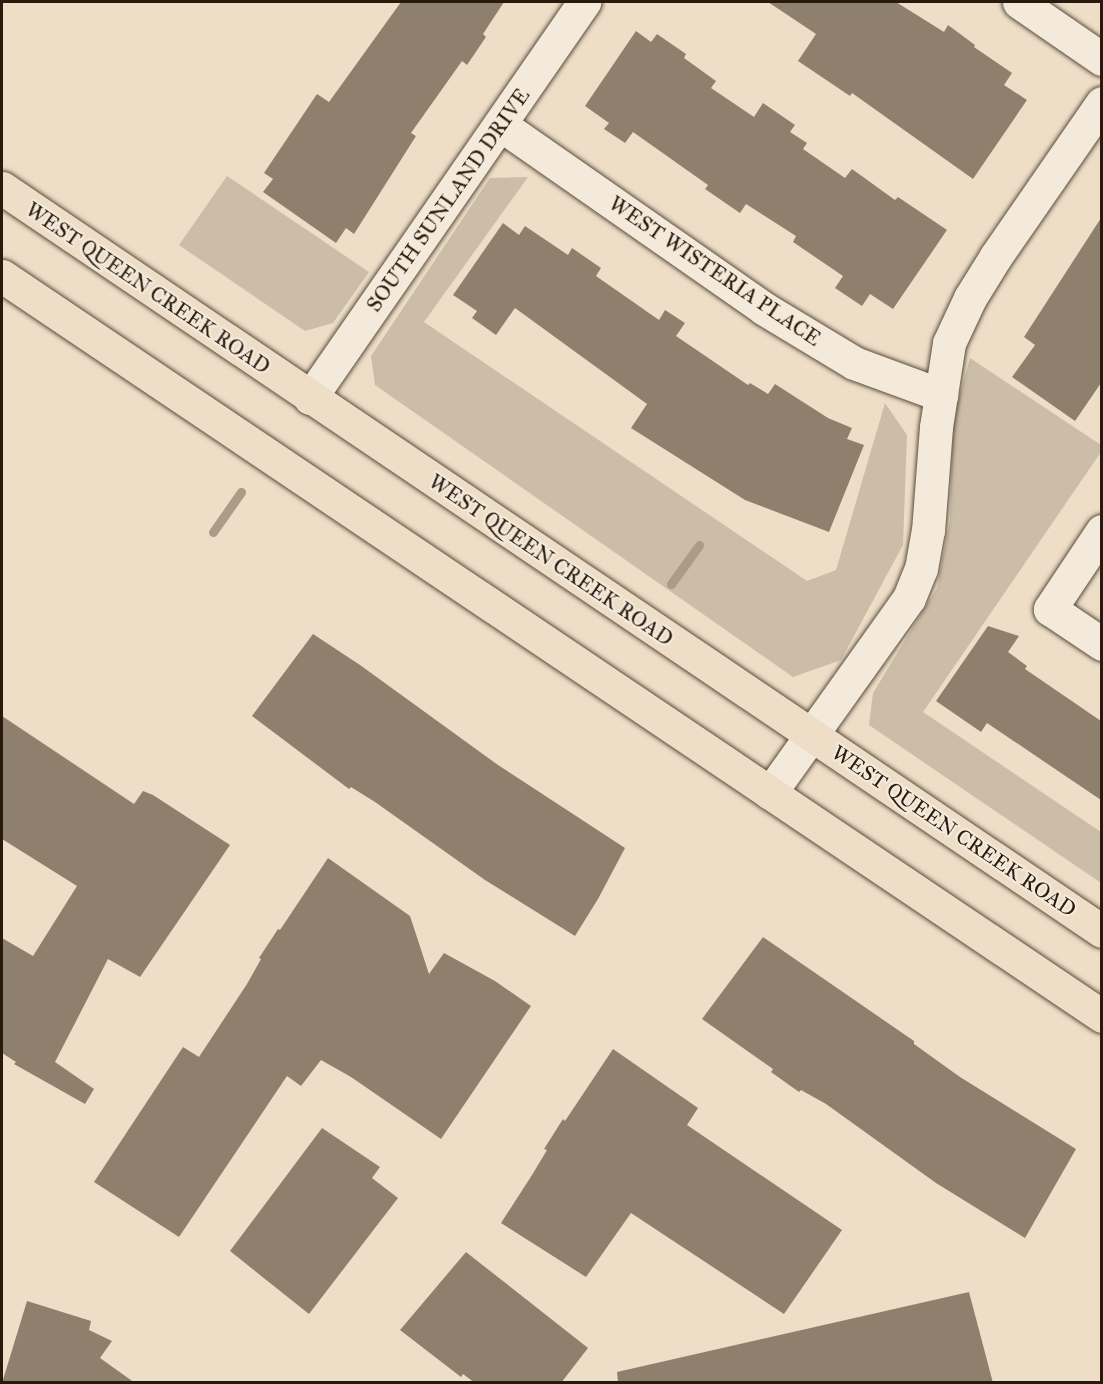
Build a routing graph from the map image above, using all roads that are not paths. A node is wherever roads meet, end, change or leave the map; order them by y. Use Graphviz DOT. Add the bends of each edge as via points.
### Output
graph roads {
  1 [pos="584,2"];
  2 [pos="1019,2"];
  3 [pos="1101,59"];
  4 [pos="1101,103"];
  5 [pos="501,125"];
  6 [pos="2,188"];
  7 [pos="2,276"];
  8 [pos="941,395"];
  9 [pos="310,398"];
  10 [pos="1101,531"];
  11 [pos="1101,644"];
  12 [pos="811,735"];
  13 [pos="770,792"];
  14 [pos="1101,930"];
  15 [pos="1101,1017"];
  1 -- 5 [label="street, SOUTH SUNLAND DRIVE"];
  2 -- 3 [label="street"];
  4 -- 8 [label="street" via="970,298 949,343"];
  5 -- 8 [label="street, WEST WISTERIA PLACE" via="763,308 854,363"];
  5 -- 9 [label="street, SOUTH SUNLAND DRIVE"];
  6 -- 9 [label="main road, WEST QUEEN CREEK ROAD"];
  7 -- 13 [label="main road"];
  8 -- 12 [label="street" via="921,569 909,598"];
  9 -- 12 [label="main road, WEST QUEEN CREEK ROAD"];
  10 -- 11 [label="street" via="1050,609"];
  12 -- 13 [label="street"];
  12 -- 14 [label="main road, WEST QUEEN CREEK ROAD"];
  13 -- 15 [label="main road"];
}
